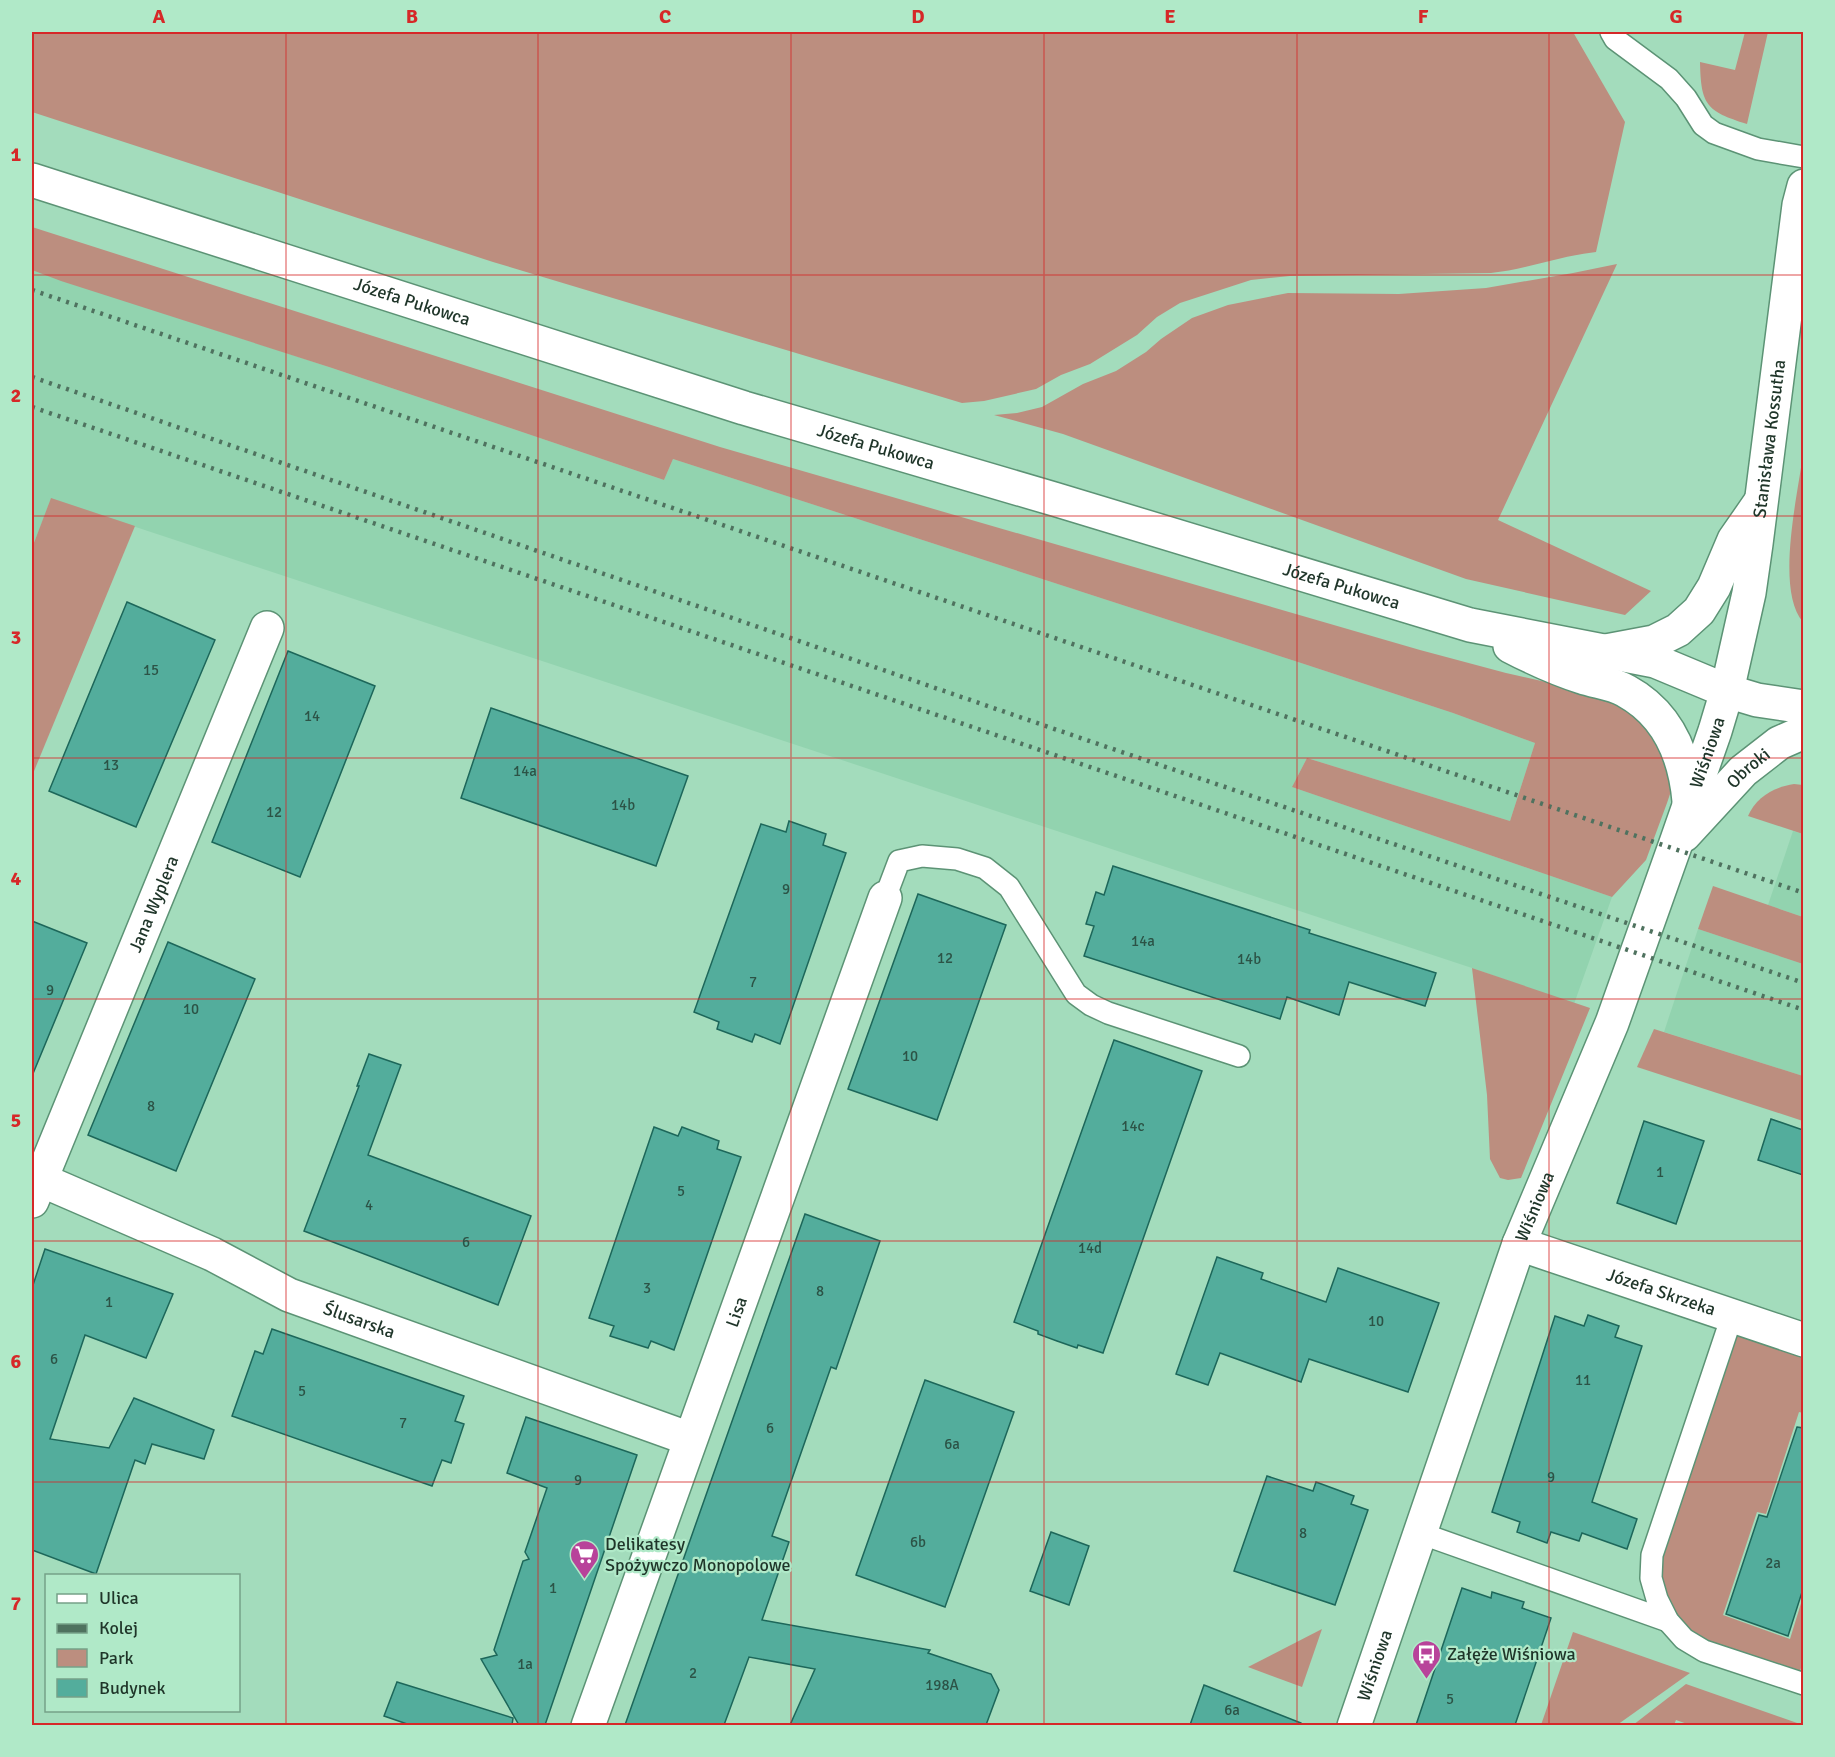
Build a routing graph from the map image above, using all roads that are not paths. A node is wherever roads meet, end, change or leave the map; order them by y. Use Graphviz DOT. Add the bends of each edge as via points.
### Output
graph roads {
  1 [pos="1611,32"];
  2 [pos="1803,157"];
  3 [pos="32,180"];
  4 [pos="1803,186"];
  5 [pos="1762,500"];
  6 [pos="1470,625"];
  7 [pos="267,628"];
  8 [pos="1602,651"];
  9 [pos="1727,691"];
  10 [pos="1803,707"];
  11 [pos="1803,732"];
  12 [pos="1689,806"];
  13 [pos="1677,843"];
  14 [pos="885,898"];
  15 [pos="1239,1056"];
  16 [pos="34,1185"];
  17 [pos="1519,1244"];
  18 [pos="1732,1316"];
  19 [pos="1803,1340"];
  20 [pos="690,1439"];
  21 [pos="1420,1533"];
  22 [pos="1668,1621"];
  23 [pos="1803,1684"];
  24 [pos="588,1725"];
  25 [pos="1354,1725"];
  1 -- 2 [label="lane" via="1669,79 1703,125 1714,133 1758,149"];
  3 -- 6 [label="street, Józefa Pukowca" via="744,408"];
  4 -- 5 [label="street, Stanisława Kossutha"];
  5 -- 8 [label="street" via="1734,540 1699,611 1678,630 1654,642"];
  5 -- 9 [label="street, Stanisława Kossutha" via="1749,593"];
  6 -- 8 [label="street, Józefa Pukowca"];
  6 -- 12 [label="street" via="1528,656 1624,690 1649,707 1667,728 1681,756"];
  7 -- 16 [label="street, Jana Wyplera"];
  8 -- 9 [label="street, Józefa Pukowca" via="1655,662"];
  9 -- 10 [label="street"];
  9 -- 12 [label="street, Wiśniowa"];
  11 -- 13 [label="street, Obroki" via="1779,743 1743,771"];
  12 -- 13 [label="street, Wiśniowa"];
  13 -- 17 [label="street, Wiśniowa" via="1612,1023"];
  14 -- 15 [label="lane" via="899,861 922,856 957,859 985,868 1009,887 1076,994 1108,1013"];
  14 -- 20 [label="street, Lisa"];
  16 -- 20 [label="street, Ślusarska" via="212,1254 289,1295"];
  17 -- 18 [label="street, Józefa Skrzeka"];
  17 -- 21 [label="street, Wiśniowa"];
  18 -- 19 [label="street, Józefa Skrzeka"];
  18 -- 22 [label="lane" via="1652,1555 1651,1578"];
  20 -- 24 [label="street, Lisa"];
  21 -- 22 [label="lane"];
  21 -- 25 [label="street, Wiśniowa"];
  22 -- 23 [label="lane" via="1684,1639 1704,1651"];
}
